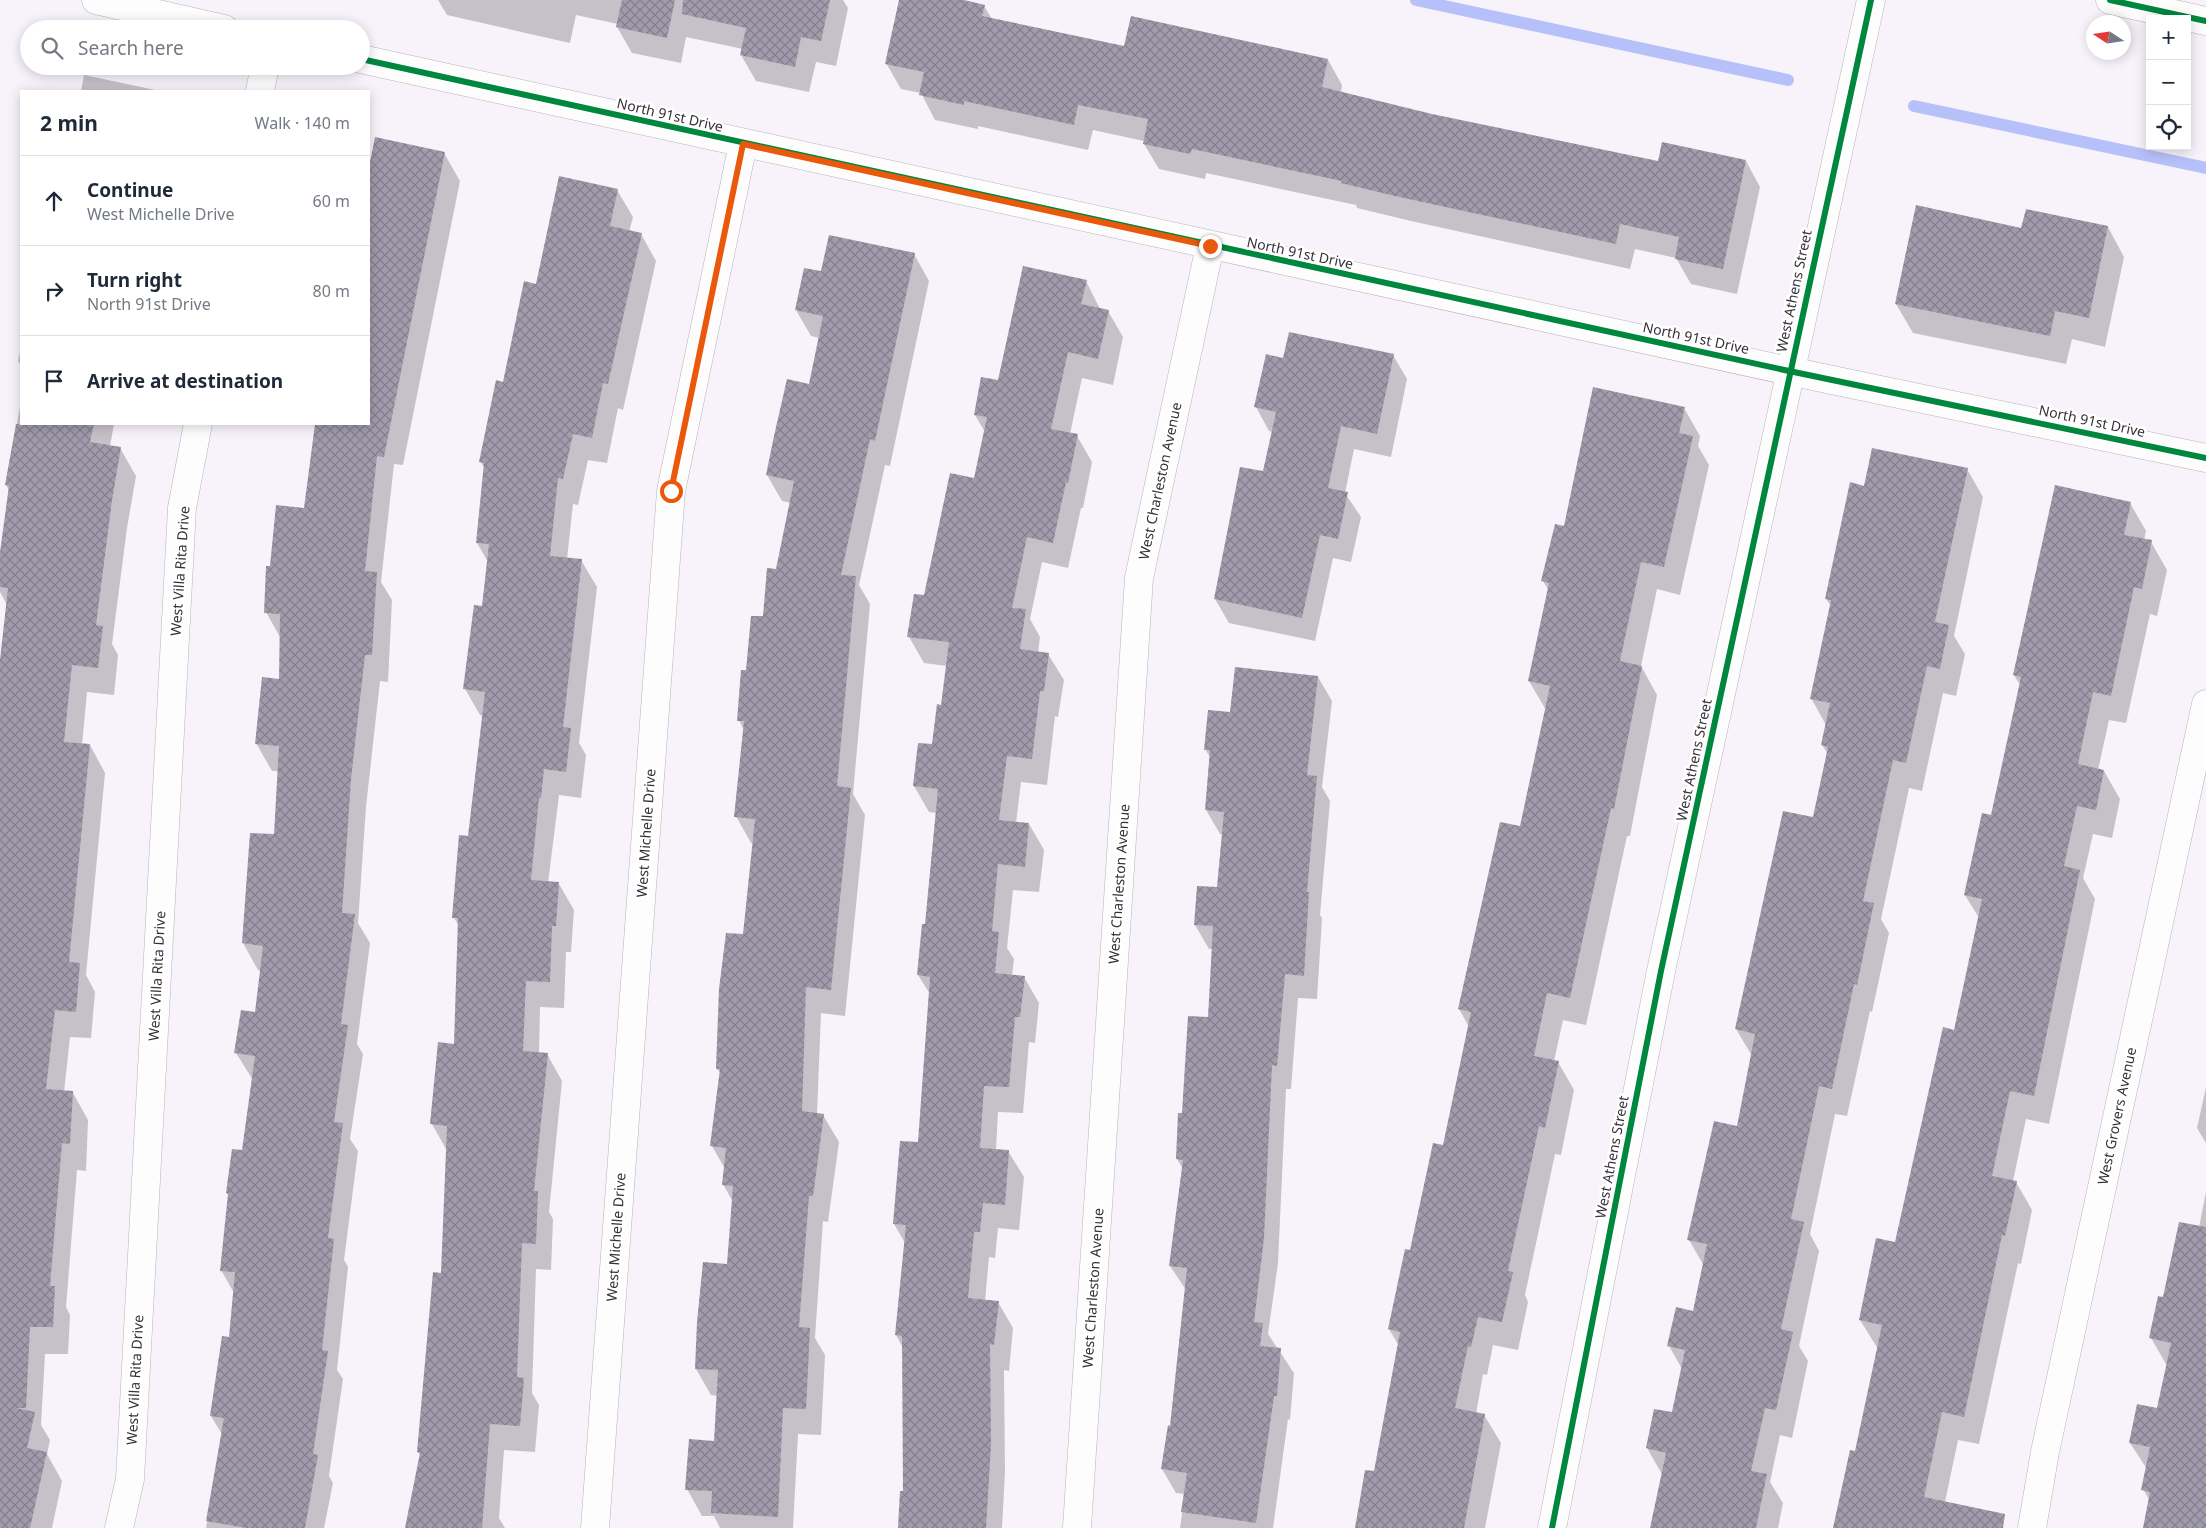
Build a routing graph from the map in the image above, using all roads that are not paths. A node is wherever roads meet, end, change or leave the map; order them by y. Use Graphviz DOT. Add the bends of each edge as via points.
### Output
graph roads {
  1 [pos="97,0"];
  2 [pos="1871,0"];
  3 [pos="2110,0"];
  4 [pos="185,20"];
  5 [pos="2206,21"];
  6 [pos="370,62"];
  7 [pos="263,75"];
  8 [pos="260,90"];
  9 [pos="743,144"];
  10 [pos="1210,246"];
  11 [pos="1789,371"];
  12 [pos="198,425"];
  13 [pos="2206,458"];
  14 [pos="2205,715"];
  15 [pos="119,1528"];
  16 [pos="595,1528"];
  17 [pos="1077,1528"];
  18 [pos="1552,1528"];
  19 [pos="2032,1528"];
  1 -- 4 [label="street"];
  2 -- 11 [label="street, West Athens Street"];
  3 -- 5 [label="street"];
  6 -- 9 [label="street, North 91st Drive"];
  7 -- 8 [label="street"];
  9 -- 10 [label="street, North 91st Drive"];
  9 -- 16 [label="street, West Michelle Drive" via="671,491"];
  10 -- 11 [label="street, North 91st Drive"];
  10 -- 17 [label="street, West Charleston Avenue" via="1140,578"];
  11 -- 13 [label="street, North 91st Drive"];
  11 -- 18 [label="street, West Athens Street" via="1661,971"];
  12 -- 15 [label="street, West Villa Rita Drive" via="182,508 130,1479"];
  14 -- 19 [label="street, West Grovers Avenue" via="2049,1432"];
}
